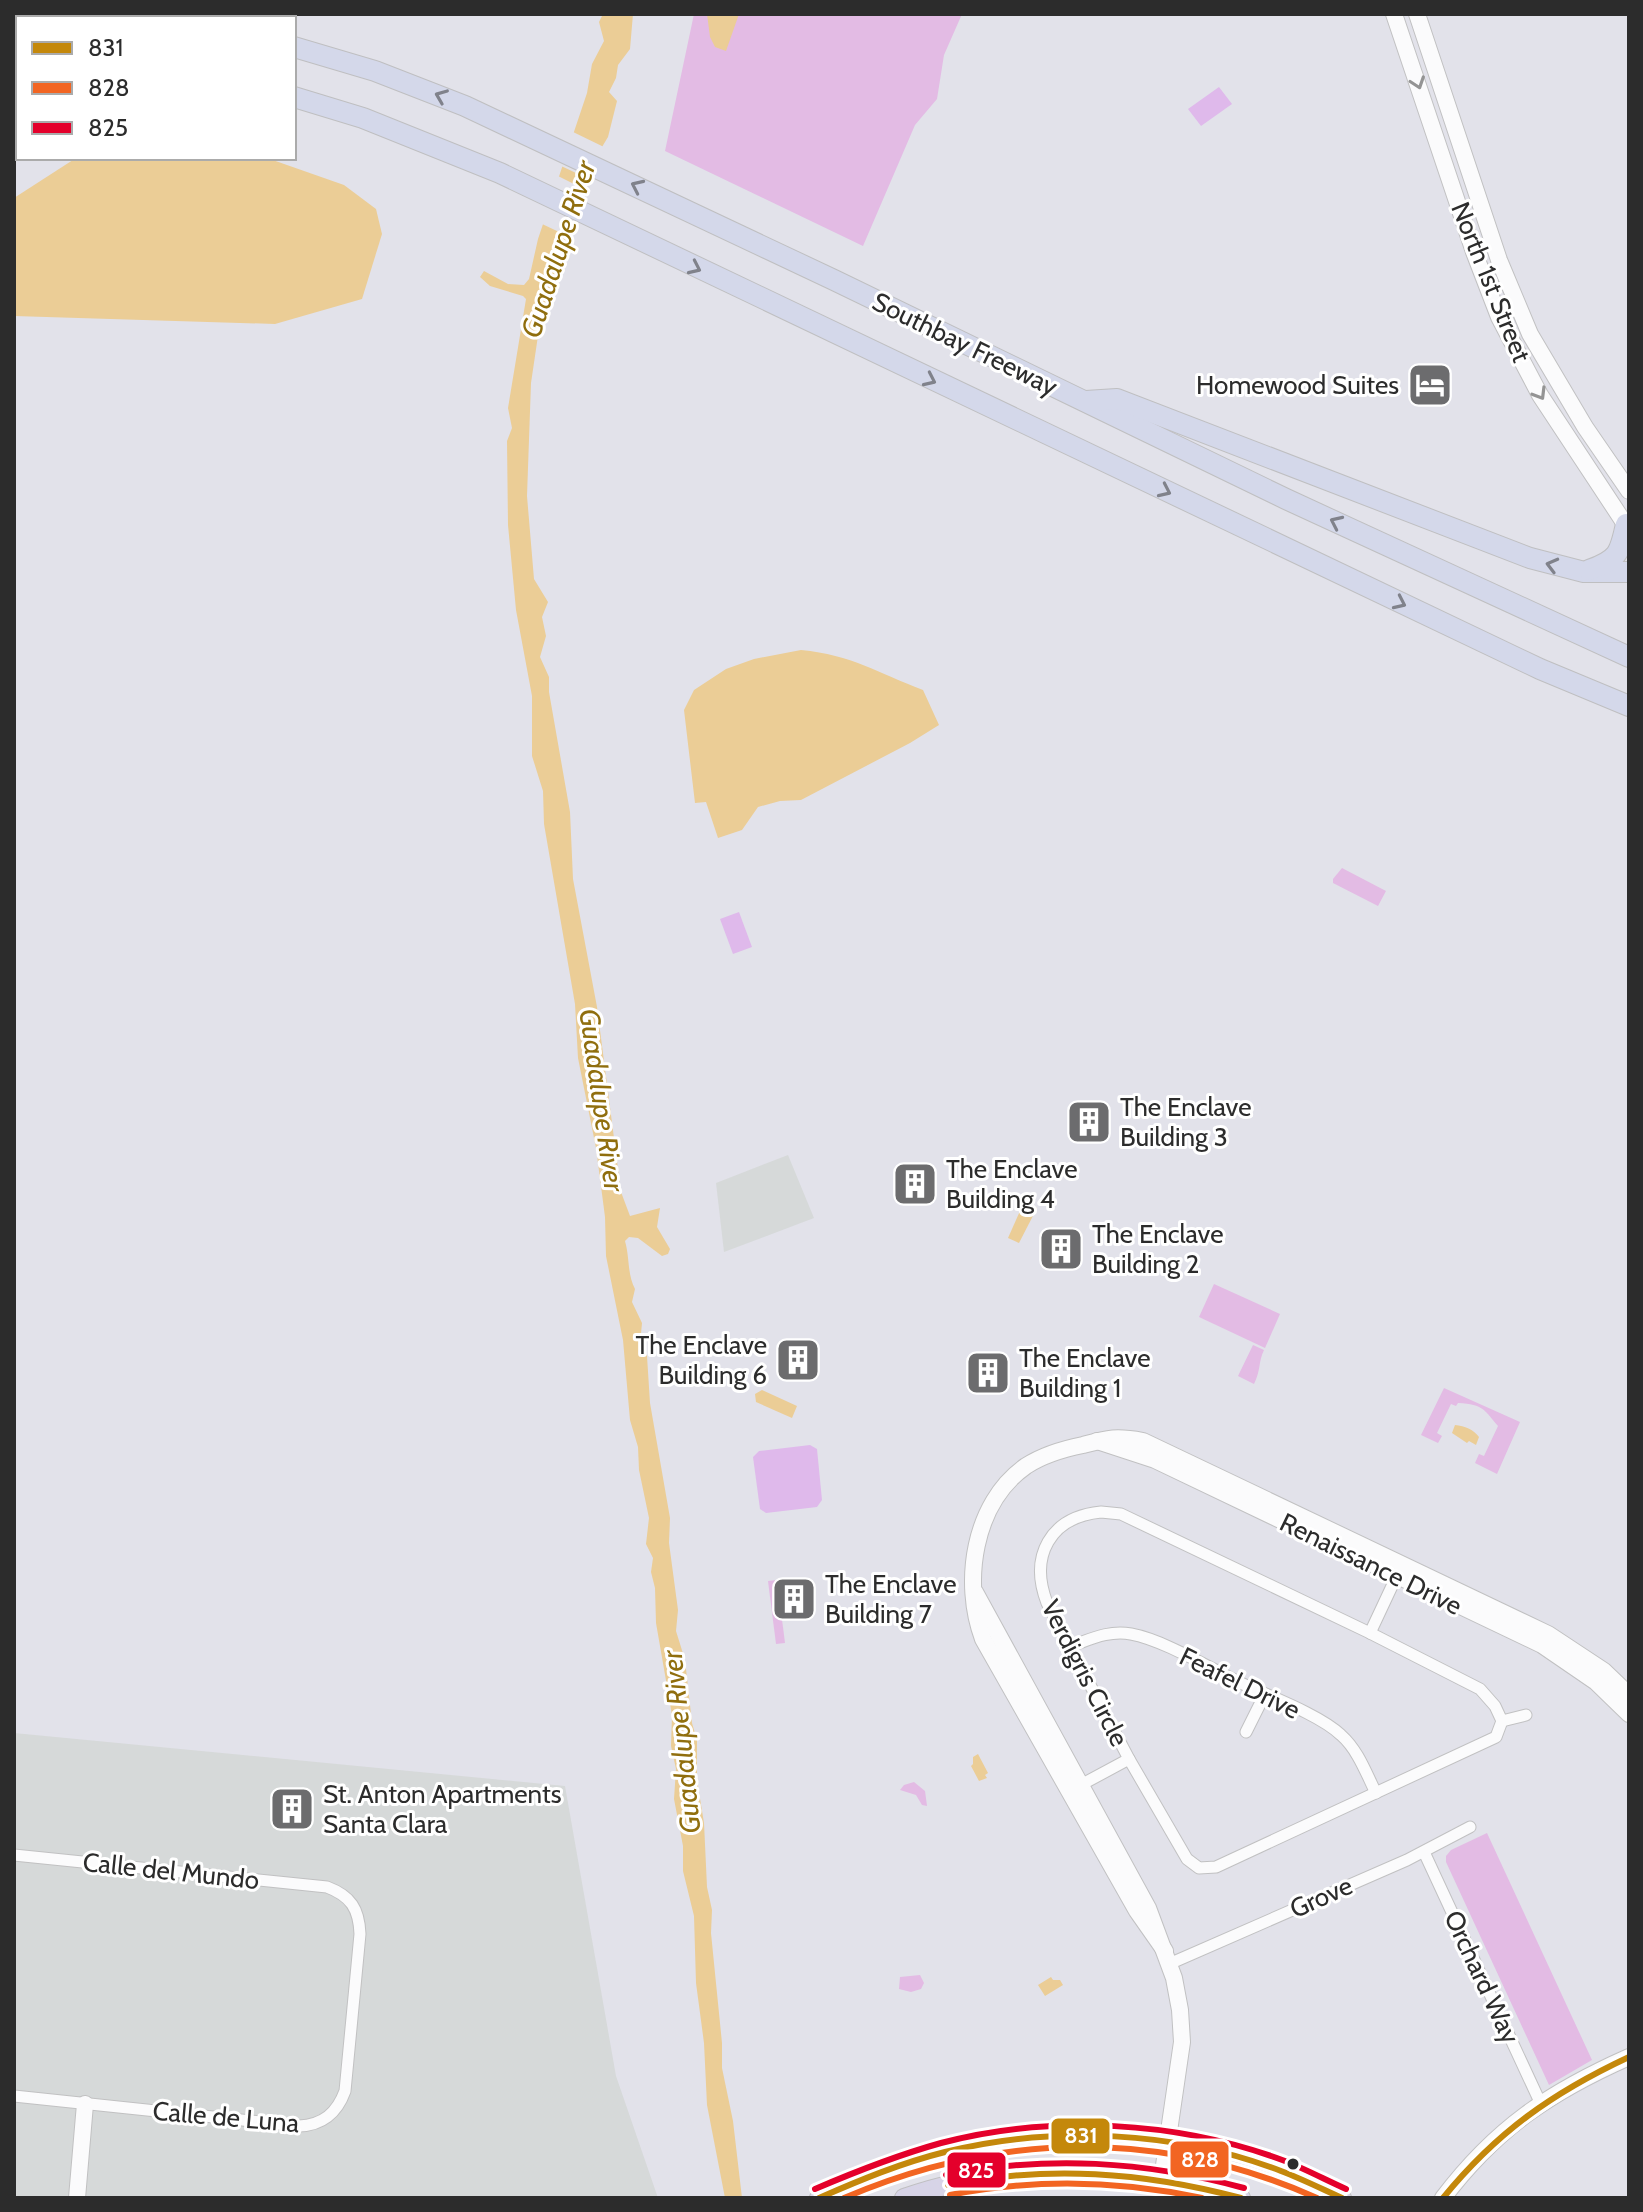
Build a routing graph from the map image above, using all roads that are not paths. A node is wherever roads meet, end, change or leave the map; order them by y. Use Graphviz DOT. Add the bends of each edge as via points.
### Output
graph roads {
  1 [pos="1394,14"];
  2 [pos="1417,14"];
  3 [pos="296,48"];
  4 [pos="296,98"];
  5 [pos="1082,401"];
  6 [pos="1629,491"];
  7 [pos="1627,527"];
  8 [pos="1584,572"];
  9 [pos="1629,572"];
  10 [pos="1629,657"];
  11 [pos="1540,669"];
  12 [pos="1629,706"];
  13 [pos="1629,718"];
  14 [pos="1399,1571"];
  15 [pos="1370,1633"];
  16 [pos="1071,1646"];
  17 [pos="1265,1694"];
  18 [pos="1629,1695"];
  19 [pos="1629,1714"];
  20 [pos="1526,1715"];
  21 [pos="1502,1721"];
  22 [pos="1246,1732"];
  23 [pos="1129,1759"];
  24 [pos="1075,1788"];
  25 [pos="1376,1793"];
  26 [pos="1470,1827"];
  27 [pos="1424,1852"];
  28 [pos="14,1855"];
  29 [pos="327,1887"];
  30 [pos="1167,1958"];
  31 [pos="1629,2057"];
  32 [pos="14,2096"];
  33 [pos="1540,2102"];
  34 [pos="85,2104"];
  35 [pos="1168,2141"];
  36 [pos="1162,2179"];
  37 [pos="77,2198"];
  38 [pos="819,2198"];
  39 [pos="904,2198"];
  40 [pos="1241,2198"];
  41 [pos="1342,2198"];
  42 [pos="1443,2198"];
  1 -- 7 [label="street, North 1st Street, one-way" via="1499,317 1540,395"];
  2 -- 6 [label="street, North 1st Street" via="1499,260 1530,334"];
  5 -- 3 [label="highway, Southbay Freeway, one-way" via="512,127 413,85"];
  4 -- 11 [label="highway, Southbay Freeway, one-way" via="363,118 500,173"];
  8 -- 5 [label="highway, one-way" via="1530,558 1117,399"];
  10 -- 5 [label="highway, Southbay Freeway, one-way"];
  7 -- 8 [label="highway" via="1618,554"];
  8 -- 9 [label="highway"];
  11 -- 12 [label="highway, Southbay Freeway"];
  11 -- 13 [label="highway" via="1562,687"];
  14 -- 15 [label="street"];
  14 -- 18 [label="street, Renaissance Drive" via="1548,1634 1604,1671"];
  14 -- 19 [label="street, Renaissance Drive" via="1542,1645 1596,1682"];
  14 -- 24 [label="street, Renaissance Drive" via="1155,1460 1097,1441 1024,1467 992,1506 976,1544 974,1590"];
  15 -- 16 [label="street, Verdigris Circle" via="1121,1514 1101,1512 1078,1514 1056,1530 1040,1560 1040,1585"];
  15 -- 21 [label="street, Verdigris Circle" via="1480,1689"];
  16 -- 17 [label="street, Feafel Drive" via="1108,1633 1130,1634"];
  16 -- 23 [label="street, Verdigris Circle"];
  17 -- 22 [label="street"];
  17 -- 25 [label="street, Feafel Drive" via="1341,1734"];
  20 -- 21 [label="street, Verdigris Circle"];
  21 -- 25 [label="street, Verdigris Circle" via="1496,1737"];
  23 -- 24 [label="street"];
  23 -- 25 [label="street, Verdigris Circle" via="1187,1859 1199,1868 1216,1867"];
  24 -- 30 [label="street, Renaissance Drive" via="1137,1911"];
  26 -- 27 [label="street, Grove"];
  27 -- 30 [label="street, Grove"];
  27 -- 33 [label="street, Orchard Way"];
  28 -- 29 [label="street, Calle del Mundo"];
  29 -- 34 [label="street, Calle de Luna" via="353,1903 360,1934 345,2091 334,2113 299,2126"];
  30 -- 35 [label="street, Renaissance Drive" via="1182,2042"];
  31 -- 33 [label="street"];
  32 -- 34 [label="street, Calle de Luna"];
  33 -- 42 [label="street" via="1488,2146"];
  34 -- 37 [label="street"];
  35 -- 36 [label="street, Renaissance Drive"];
  35 -- 38 [label="main road" via="1109,2135 998,2143 923,2159"];
  35 -- 41 [label="main road" via="1265,2166"];
  36 -- 39 [label="main road" via="1084,2173 997,2176"];
  36 -- 40 [label="main road"];
}
